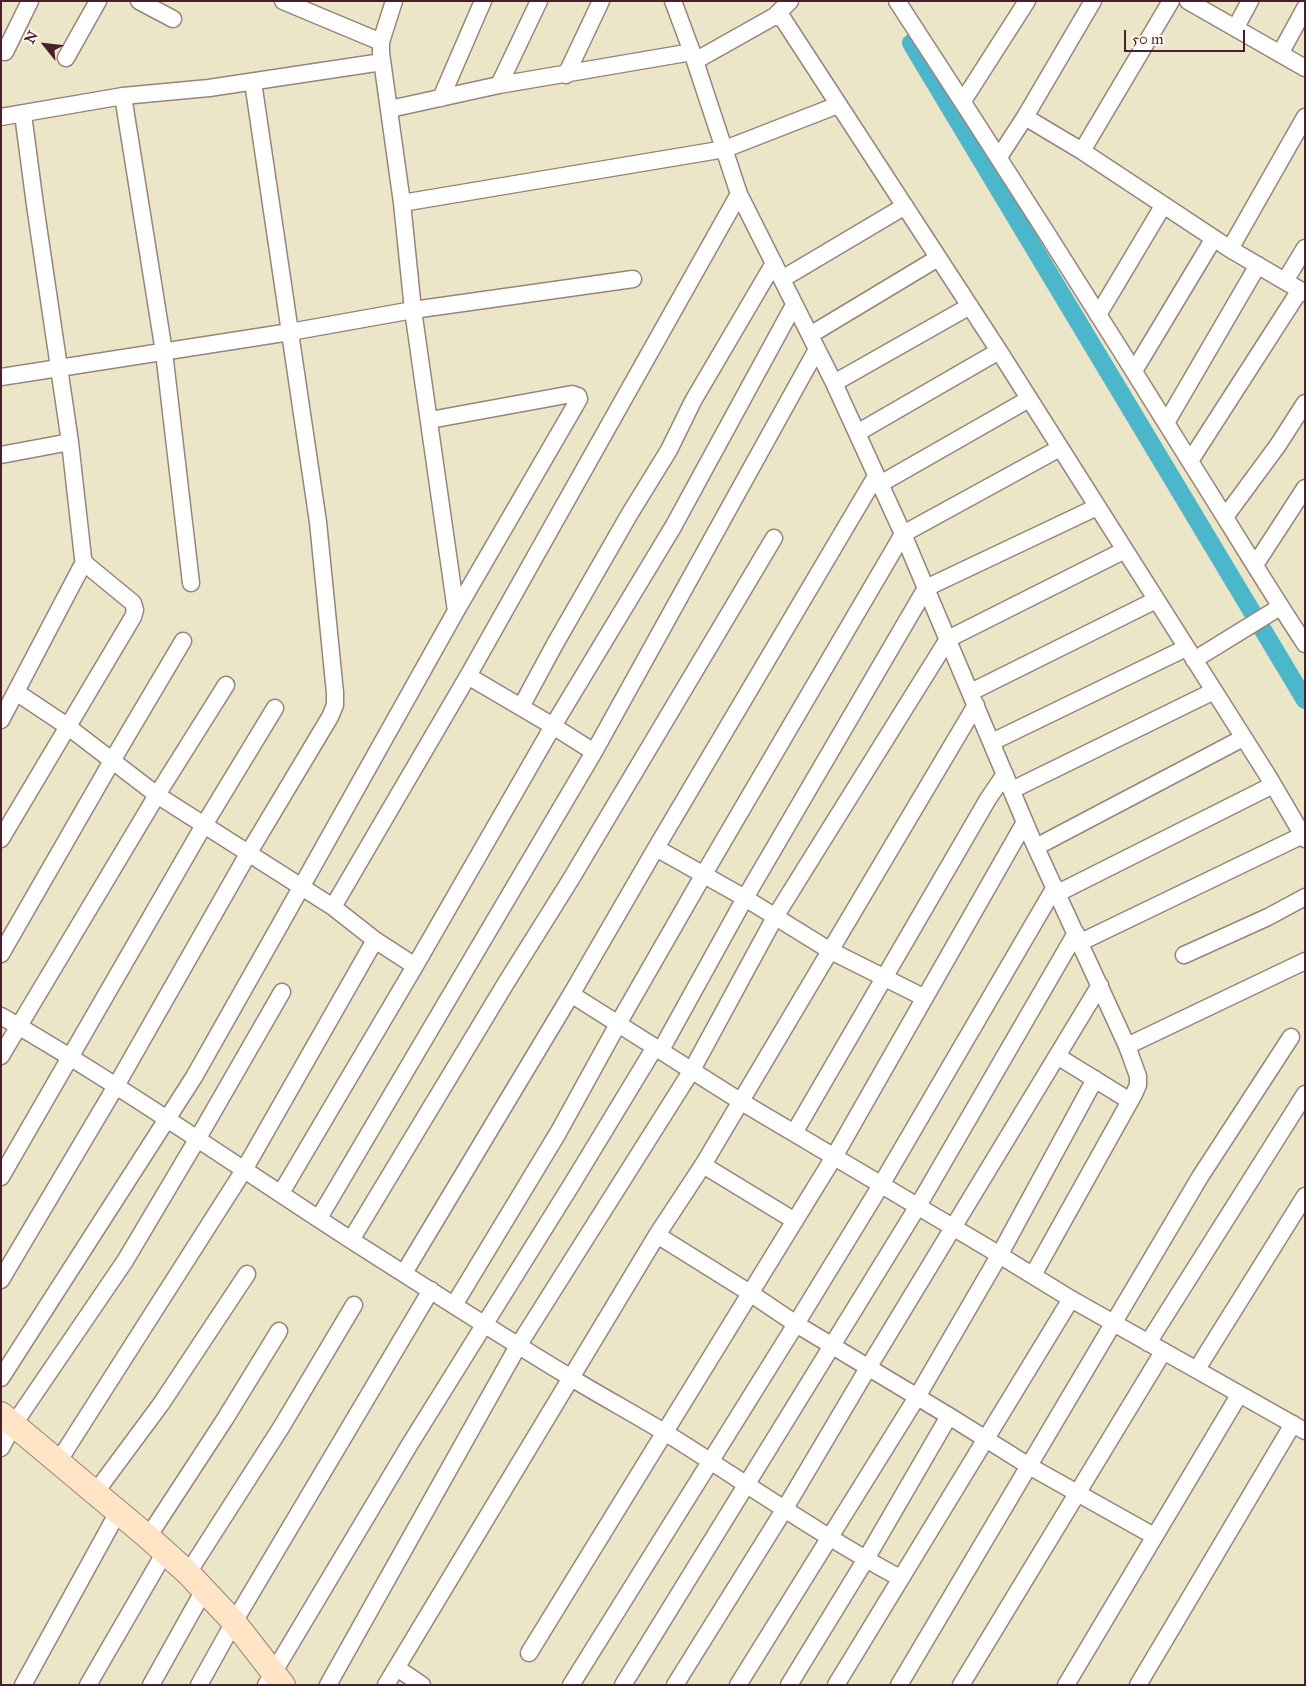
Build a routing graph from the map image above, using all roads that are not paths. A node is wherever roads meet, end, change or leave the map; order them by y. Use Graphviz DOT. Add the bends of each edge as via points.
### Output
graph roads {
  1 [pos="30,1"];
  2 [pos="98,1"];
  3 [pos="139,1"];
  4 [pos="283,1"];
  5 [pos="394,1"];
  6 [pos="483,1"];
  7 [pos="539,1"];
  8 [pos="601,1"];
  9 [pos="673,1"];
  10 [pos="790,1"];
  11 [pos="1027,1"];
  12 [pos="1093,1"];
  13 [pos="1170,1"];
  14 [pos="1188,1"];
  15 [pos="1250,1"];
  16 [pos="900,3"];
  17 [pos="1305,8"];
  18 [pos="775,16"];
  19 [pos="174,19"];
  20 [pos="1236,27"];
  21 [pos="380,42"];
  22 [pos="5,52"];
  23 [pos="1280,54"];
  24 [pos="694,56"];
  25 [pos="66,58"];
  26 [pos="382,62"];
  27 [pos="1305,68"];
  28 [pos="566,75"];
  29 [pos="253,82"];
  30 [pos="499,85"];
  31 [pos="123,96"];
  32 [pos="441,98"];
  33 [pos="963,101"];
  34 [pos="838,105"];
  35 [pos="390,109"];
  36 [pos="23,114"];
  37 [pos="1,117"];
  38 [pos="1025,117"];
  39 [pos="1305,117"];
  40 [pos="725,149"];
  41 [pos="1082,151"];
  42 [pos="999,158"];
  43 [pos="739,194"];
  44 [pos="402,203"];
  45 [pos="905,206"];
  46 [pos="1163,206"];
  47 [pos="1214,238"];
  48 [pos="1305,248"];
  49 [pos="1230,249"];
  50 [pos="938,258"];
  51 [pos="774,263"];
  52 [pos="1258,265"];
  53 [pos="633,278"];
  54 [pos="782,280"];
  55 [pos="1285,281"];
  56 [pos="1302,292"];
  57 [pos="794,305"];
  58 [pos="970,306"];
  59 [pos="413,310"];
  60 [pos="1098,315"];
  61 [pos="290,332"];
  62 [pos="810,335"];
  63 [pos="816,350"];
  64 [pos="999,351"];
  65 [pos="164,352"];
  66 [pos="58,368"];
  67 [pos="1134,372"];
  68 [pos="1,377"];
  69 [pos="834,383"];
  70 [pos="1029,399"];
  71 [pos="1305,403"];
  72 [pos="430,420"];
  73 [pos="1166,423"];
  74 [pos="857,433"];
  75 [pos="70,442"];
  76 [pos="1060,448"];
  77 [pos="1,455"];
  78 [pos="1190,461"];
  79 [pos="878,480"];
  80 [pos="1305,488"];
  81 [pos="1097,507"];
  82 [pos="1225,517"];
  83 [pos="903,534"];
  84 [pos="774,538"];
  85 [pos="1125,550"];
  86 [pos="84,562"];
  87 [pos="1255,566"];
  88 [pos="191,583"];
  89 [pos="926,588"];
  90 [pos="1156,600"];
  91 [pos="1280,607"];
  92 [pos="456,611"];
  93 [pos="948,639"];
  94 [pos="183,641"];
  95 [pos="1305,644"];
  96 [pos="1190,654"];
  97 [pos="468,676"];
  98 [pos="226,685"];
  99 [pos="16,692"];
  100 [pos="1214,692"];
  101 [pos="974,698"];
  102 [pos="275,708"];
  103 [pos="521,708"];
  104 [pos="1,720"];
  105 [pos="67,726"];
  106 [pos="554,726"];
  107 [pos="1243,738"];
  108 [pos="992,742"];
  109 [pos="594,752"];
  110 [pos="112,761"];
  111 [pos="1005,774"];
  112 [pos="1273,785"];
  113 [pos="1012,790"];
  114 [pos="157,795"];
  115 [pos="1025,822"];
  116 [pos="204,825"];
  117 [pos="1304,837"];
  118 [pos="1,838"];
  119 [pos="1036,847"];
  120 [pos="656,848"];
  121 [pos="248,854"];
  122 [pos="704,874"];
  123 [pos="300,887"];
  124 [pos="1056,890"];
  125 [pos="1305,897"];
  126 [pos="745,898"];
  127 [pos="333,907"];
  128 [pos="775,918"];
  129 [pos="1078,938"];
  130 [pos="376,940"];
  131 [pos="830,950"];
  132 [pos="1,954"];
  133 [pos="1184,955"];
  134 [pos="1305,961"];
  135 [pos="415,966"];
  136 [pos="886,978"];
  137 [pos="1100,985"];
  138 [pos="282,992"];
  139 [pos="572,993"];
  140 [pos="925,998"];
  141 [pos="1,1016"];
  142 [pos="618,1024"];
  143 [pos="18,1026"];
  144 [pos="1291,1037"];
  145 [pos="1127,1046"];
  146 [pos="658,1048"];
  147 [pos="1,1056"];
  148 [pos="1057,1056"];
  149 [pos="71,1058"];
  150 [pos="692,1070"];
  151 [pos="1095,1079"];
  152 [pos="116,1086"];
  153 [pos="1305,1094"];
  154 [pos="740,1101"];
  155 [pos="1130,1101"];
  156 [pos="167,1120"];
  157 [pos="794,1133"];
  158 [pos="198,1138"];
  159 [pos="834,1157"];
  160 [pos="703,1165"];
  161 [pos="244,1170"];
  162 [pos="1,1177"];
  163 [pos="881,1185"];
  164 [pos="281,1193"];
  165 [pos="1305,1196"];
  166 [pos="918,1206"];
  167 [pos="319,1218"];
  168 [pos="795,1221"];
  169 [pos="953,1228"];
  170 [pos="657,1235"];
  171 [pos="351,1240"];
  172 [pos="1000,1254"];
  173 [pos="404,1273"];
  174 [pos="247,1274"];
  175 [pos="1033,1275"];
  176 [pos="1,1280"];
  177 [pos="431,1290"];
  178 [pos="750,1293"];
  179 [pos="1070,1298"];
  180 [pos="354,1305"];
  181 [pos="454,1306"];
  182 [pos="1112,1323"];
  183 [pos="796,1324"];
  184 [pos="485,1325"];
  185 [pos="279,1331"];
  186 [pos="1148,1343"];
  187 [pos="832,1345"];
  188 [pos="518,1346"];
  189 [pos="1163,1352"];
  190 [pos="868,1368"];
  191 [pos="1197,1369"];
  192 [pos="1,1378"];
  193 [pos="571,1378"];
  194 [pos="1239,1395"];
  195 [pos="916,1396"];
  196 [pos="949,1416"];
  197 [pos="8,1419"];
  198 [pos="1299,1427"];
  199 [pos="665,1433"];
  200 [pos="986,1438"];
  201 [pos="1,1448"];
  202 [pos="710,1461"];
  203 [pos="58,1462"];
  204 [pos="1028,1466"];
  205 [pos="747,1484"];
  206 [pos="95,1493"];
  207 [pos="1078,1494"];
  208 [pos="784,1510"];
  209 [pos="118,1512"];
  210 [pos="1154,1536"];
  211 [pos="829,1537"];
  212 [pos="157,1545"];
  213 [pos="866,1559"];
  214 [pos="188,1573"];
  215 [pos="900,1578"];
  216 [pos="204,1590"];
  217 [pos="234,1622"];
  218 [pos="529,1653"];
  219 [pos="397,1668"];
  220 [pos="274,1680"];
  221 [pos="23,1685"];
  222 [pos="88,1685"];
  223 [pos="151,1685"];
  224 [pos="199,1685"];
  225 [pos="328,1685"];
  226 [pos="386,1685"];
  227 [pos="422,1685"];
  228 [pos="571,1685"];
  229 [pos="624,1685"];
  230 [pos="675,1685"];
  231 [pos="738,1685"];
  232 [pos="789,1685"];
  233 [pos="836,1685"];
  234 [pos="900,1685"];
  235 [pos="961,1685"];
  236 [pos="1066,1685"];
  237 [pos="1138,1685"];
  1 -- 22 [label="street"];
  2 -- 25 [label="street"];
  3 -- 19 [label="street"];
  4 -- 21 [label="street"];
  5 -- 21 [label="street"];
  6 -- 32 [label="street"];
  7 -- 30 [label="street"];
  8 -- 28 [label="street"];
  9 -- 24 [label="street"];
  10 -- 18 [label="street"];
  11 -- 33 [label="street"];
  12 -- 38 [label="street"];
  13 -- 41 [label="street"];
  14 -- 20 [label="street"];
  15 -- 20 [label="street"];
  16 -- 33 [label="street"];
  17 -- 23 [label="street"];
  18 -- 24 [label="street"];
  18 -- 34 [label="street" via="782,19"];
  20 -- 23 [label="street"];
  21 -- 26 [label="street"];
  23 -- 27 [label="street"];
  24 -- 28 [label="street"];
  24 -- 40 [label="street"];
  26 -- 29 [label="street"];
  26 -- 35 [label="street"];
  28 -- 30 [label="street"];
  29 -- 31 [label="street"];
  29 -- 61 [label="street"];
  30 -- 32 [label="street"];
  31 -- 36 [label="street"];
  31 -- 65 [label="street"];
  32 -- 35 [label="street"];
  33 -- 42 [label="street"];
  34 -- 40 [label="street"];
  34 -- 45 [label="street"];
  35 -- 44 [label="street"];
  36 -- 37 [label="street"];
  36 -- 66 [label="street"];
  38 -- 41 [label="street"];
  38 -- 42 [label="street"];
  39 -- 49 [label="street"];
  40 -- 43 [label="street"];
  40 -- 44 [label="street"];
  41 -- 46 [label="street"];
  42 -- 60 [label="street"];
  43 -- 51 [label="street"];
  43 -- 97 [label="street"];
  44 -- 59 [label="street"];
  45 -- 50 [label="street"];
  45 -- 54 [label="street"];
  46 -- 47 [label="street"];
  46 -- 60 [label="street"];
  47 -- 49 [label="street"];
  47 -- 67 [label="street"];
  48 -- 55 [label="street"];
  49 -- 52 [label="street"];
  50 -- 58 [label="street"];
  50 -- 62 [label="street"];
  51 -- 54 [label="street"];
  51 -- 103 [label="street"];
  52 -- 55 [label="street"];
  52 -- 73 [label="street"];
  53 -- 59 [label="street"];
  54 -- 57 [label="street"];
  55 -- 56 [label="street"];
  56 -- 78 [label="street"];
  57 -- 62 [label="street"];
  57 -- 106 [label="street" via="673,527"];
  58 -- 64 [label="street"];
  58 -- 69 [label="street"];
  59 -- 61 [label="street"];
  59 -- 72 [label="street"];
  60 -- 67 [label="street"];
  61 -- 65 [label="street"];
  61 -- 121 [label="street" via="318,522 335,705"];
  62 -- 63 [label="street"];
  63 -- 69 [label="street"];
  63 -- 109 [label="street"];
  64 -- 70 [label="street"];
  64 -- 74 [label="street"];
  65 -- 66 [label="street"];
  65 -- 88 [label="street"];
  66 -- 68 [label="street"];
  66 -- 75 [label="street"];
  67 -- 73 [label="street"];
  69 -- 74 [label="street"];
  70 -- 76 [label="street"];
  70 -- 79 [label="street"];
  71 -- 82 [label="street"];
  72 -- 92 [label="street"];
  72 -- 92 [label="street" via="572,394 580,399"];
  73 -- 78 [label="street"];
  74 -- 79 [label="street"];
  75 -- 77 [label="street"];
  75 -- 86 [label="street"];
  76 -- 81 [label="street"];
  76 -- 83 [label="street"];
  78 -- 82 [label="street"];
  79 -- 83 [label="street"];
  79 -- 120 [label="street"];
  80 -- 87 [label="street"];
  81 -- 85 [label="street"];
  81 -- 89 [label="street"];
  82 -- 87 [label="street"];
  83 -- 89 [label="street"];
  83 -- 122 [label="street"];
  84 -- 171 [label="street"];
  85 -- 90 [label="street"];
  85 -- 93 [label="street"];
  86 -- 99 [label="street"];
  86 -- 105 [label="street" via="134,603 135,610"];
  87 -- 91 [label="street"];
  89 -- 93 [label="street"];
  89 -- 126 [label="street"];
  90 -- 96 [label="street"];
  90 -- 101 [label="street"];
  91 -- 95 [label="street"];
  91 -- 96 [label="street" via="1213,648"];
  92 -- 123 [label="street"];
  93 -- 101 [label="street"];
  93 -- 128 [label="street"];
  94 -- 110 [label="street"];
  96 -- 100 [label="street"];
  96 -- 108 [label="street"];
  97 -- 103 [label="street"];
  97 -- 127 [label="street"];
  98 -- 114 [label="street"];
  99 -- 104 [label="street"];
  99 -- 105 [label="street"];
  100 -- 107 [label="street"];
  100 -- 113 [label="street"];
  101 -- 108 [label="street"];
  101 -- 131 [label="street"];
  102 -- 116 [label="street"];
  103 -- 106 [label="street"];
  105 -- 110 [label="street"];
  105 -- 118 [label="street"];
  106 -- 109 [label="street"];
  106 -- 135 [label="street"];
  107 -- 112 [label="street"];
  107 -- 119 [label="street"];
  108 -- 111 [label="street"];
  109 -- 167 [label="street"];
  110 -- 114 [label="street"];
  110 -- 132 [label="street"];
  111 -- 113 [label="street"];
  111 -- 136 [label="street"];
  112 -- 117 [label="street"];
  112 -- 124 [label="street"];
  113 -- 115 [label="street"];
  114 -- 116 [label="street"];
  114 -- 143 [label="street"];
  115 -- 119 [label="street"];
  115 -- 140 [label="street"];
  116 -- 121 [label="street"];
  116 -- 149 [label="street"];
  117 -- 129 [label="street"];
  119 -- 124 [label="street"];
  120 -- 122 [label="street"];
  120 -- 139 [label="street"];
  121 -- 123 [label="street"];
  121 -- 152 [label="street"];
  122 -- 126 [label="street"];
  122 -- 142 [label="street"];
  123 -- 127 [label="street"];
  123 -- 156 [label="street"];
  124 -- 129 [label="street"];
  124 -- 163 [label="street"];
  125 -- 133 [label="street"];
  126 -- 128 [label="street"];
  126 -- 146 [label="street"];
  127 -- 130 [label="street"];
  128 -- 131 [label="street"];
  128 -- 150 [label="street"];
  129 -- 137 [label="street"];
  129 -- 166 [label="street"];
  130 -- 135 [label="street"];
  130 -- 161 [label="street"];
  131 -- 136 [label="street"];
  131 -- 154 [label="street"];
  134 -- 145 [label="street"];
  135 -- 164 [label="street"];
  136 -- 140 [label="street"];
  136 -- 157 [label="street"];
  137 -- 145 [label="street"];
  137 -- 148 [label="street"];
  138 -- 158 [label="street"];
  139 -- 142 [label="street"];
  139 -- 173 [label="street"];
  140 -- 159 [label="street"];
  141 -- 143 [label="street"];
  142 -- 146 [label="street"];
  142 -- 181 [label="street" via="558,1133"];
  143 -- 147 [label="street"];
  143 -- 149 [label="street"];
  144 -- 182 [label="street" via="1200,1177"];
  145 -- 155 [label="street" via="1138,1076 1138,1085"];
  146 -- 150 [label="street"];
  146 -- 184 [label="street"];
  148 -- 151 [label="street"];
  148 -- 169 [label="street"];
  149 -- 152 [label="street"];
  149 -- 162 [label="street"];
  150 -- 154 [label="street"];
  150 -- 188 [label="street"];
  151 -- 155 [label="street"];
  151 -- 172 [label="street"];
  152 -- 156 [label="street"];
  152 -- 176 [label="street"];
  153 -- 186 [label="street"];
  154 -- 157 [label="street"];
  154 -- 160 [label="street"];
  155 -- 175 [label="street"];
  156 -- 158 [label="street"];
  156 -- 192 [label="street"];
  157 -- 159 [label="street"];
  158 -- 161 [label="street"];
  158 -- 197 [label="street" via="125,1261"];
  159 -- 163 [label="street"];
  159 -- 168 [label="street"];
  160 -- 168 [label="street"];
  160 -- 170 [label="street"];
  161 -- 164 [label="street"];
  161 -- 203 [label="street"];
  163 -- 166 [label="street"];
  163 -- 183 [label="street"];
  164 -- 167 [label="street"];
  165 -- 191 [label="street"];
  166 -- 169 [label="street"];
  166 -- 187 [label="street"];
  167 -- 171 [label="street"];
  168 -- 178 [label="street"];
  169 -- 172 [label="street"];
  169 -- 190 [label="street"];
  170 -- 178 [label="street"];
  170 -- 193 [label="street"];
  171 -- 173 [label="street"];
  172 -- 175 [label="street"];
  172 -- 195 [label="street"];
  173 -- 177 [label="street"];
  174 -- 206 [label="street" via="161,1404"];
  175 -- 179 [label="street"];
  177 -- 181 [label="street"];
  177 -- 217 [label="street"];
  178 -- 183 [label="street"];
  178 -- 199 [label="street"];
  179 -- 182 [label="street"];
  179 -- 200 [label="street"];
  180 -- 214 [label="street" via="282,1426"];
  181 -- 184 [label="street"];
  182 -- 186 [label="street"];
  182 -- 204 [label="street"];
  183 -- 187 [label="street"];
  183 -- 202 [label="street"];
  184 -- 188 [label="street"];
  184 -- 220 [label="street" via="410,1444"];
  185 -- 212 [label="street" via="225,1419"];
  186 -- 189 [label="street"];
  187 -- 190 [label="street"];
  187 -- 205 [label="street"];
  188 -- 193 [label="street"];
  188 -- 225 [label="street"];
  189 -- 191 [label="street"];
  189 -- 207 [label="street"];
  190 -- 195 [label="street"];
  190 -- 208 [label="street"];
  191 -- 194 [label="street"];
  193 -- 199 [label="street"];
  193 -- 219 [label="street"];
  194 -- 198 [label="street"];
  194 -- 210 [label="street"];
  195 -- 196 [label="street"];
  195 -- 211 [label="street"];
  196 -- 200 [label="street"];
  196 -- 213 [label="street"];
  197 -- 201 [label="street"];
  197 -- 203 [label="street"];
  198 -- 237 [label="street"];
  199 -- 202 [label="street"];
  199 -- 218 [label="street"];
  200 -- 204 [label="street"];
  200 -- 215 [label="street"];
  202 -- 205 [label="street"];
  202 -- 228 [label="street"];
  203 -- 206 [label="street"];
  204 -- 207 [label="street"];
  204 -- 234 [label="street"];
  205 -- 208 [label="street"];
  205 -- 229 [label="street"];
  206 -- 209 [label="street"];
  207 -- 210 [label="street"];
  207 -- 235 [label="street"];
  208 -- 211 [label="street"];
  208 -- 230 [label="street"];
  209 -- 212 [label="street"];
  209 -- 221 [label="street"];
  210 -- 236 [label="street"];
  211 -- 213 [label="street"];
  211 -- 231 [label="street"];
  212 -- 214 [label="street"];
  212 -- 222 [label="street"];
  213 -- 215 [label="street"];
  213 -- 232 [label="street"];
  214 -- 216 [label="street"];
  215 -- 233 [label="street"];
  216 -- 217 [label="street"];
  216 -- 223 [label="street"];
  217 -- 220 [label="street"];
  217 -- 224 [label="street"];
  219 -- 226 [label="street"];
  219 -- 227 [label="street"];
}
